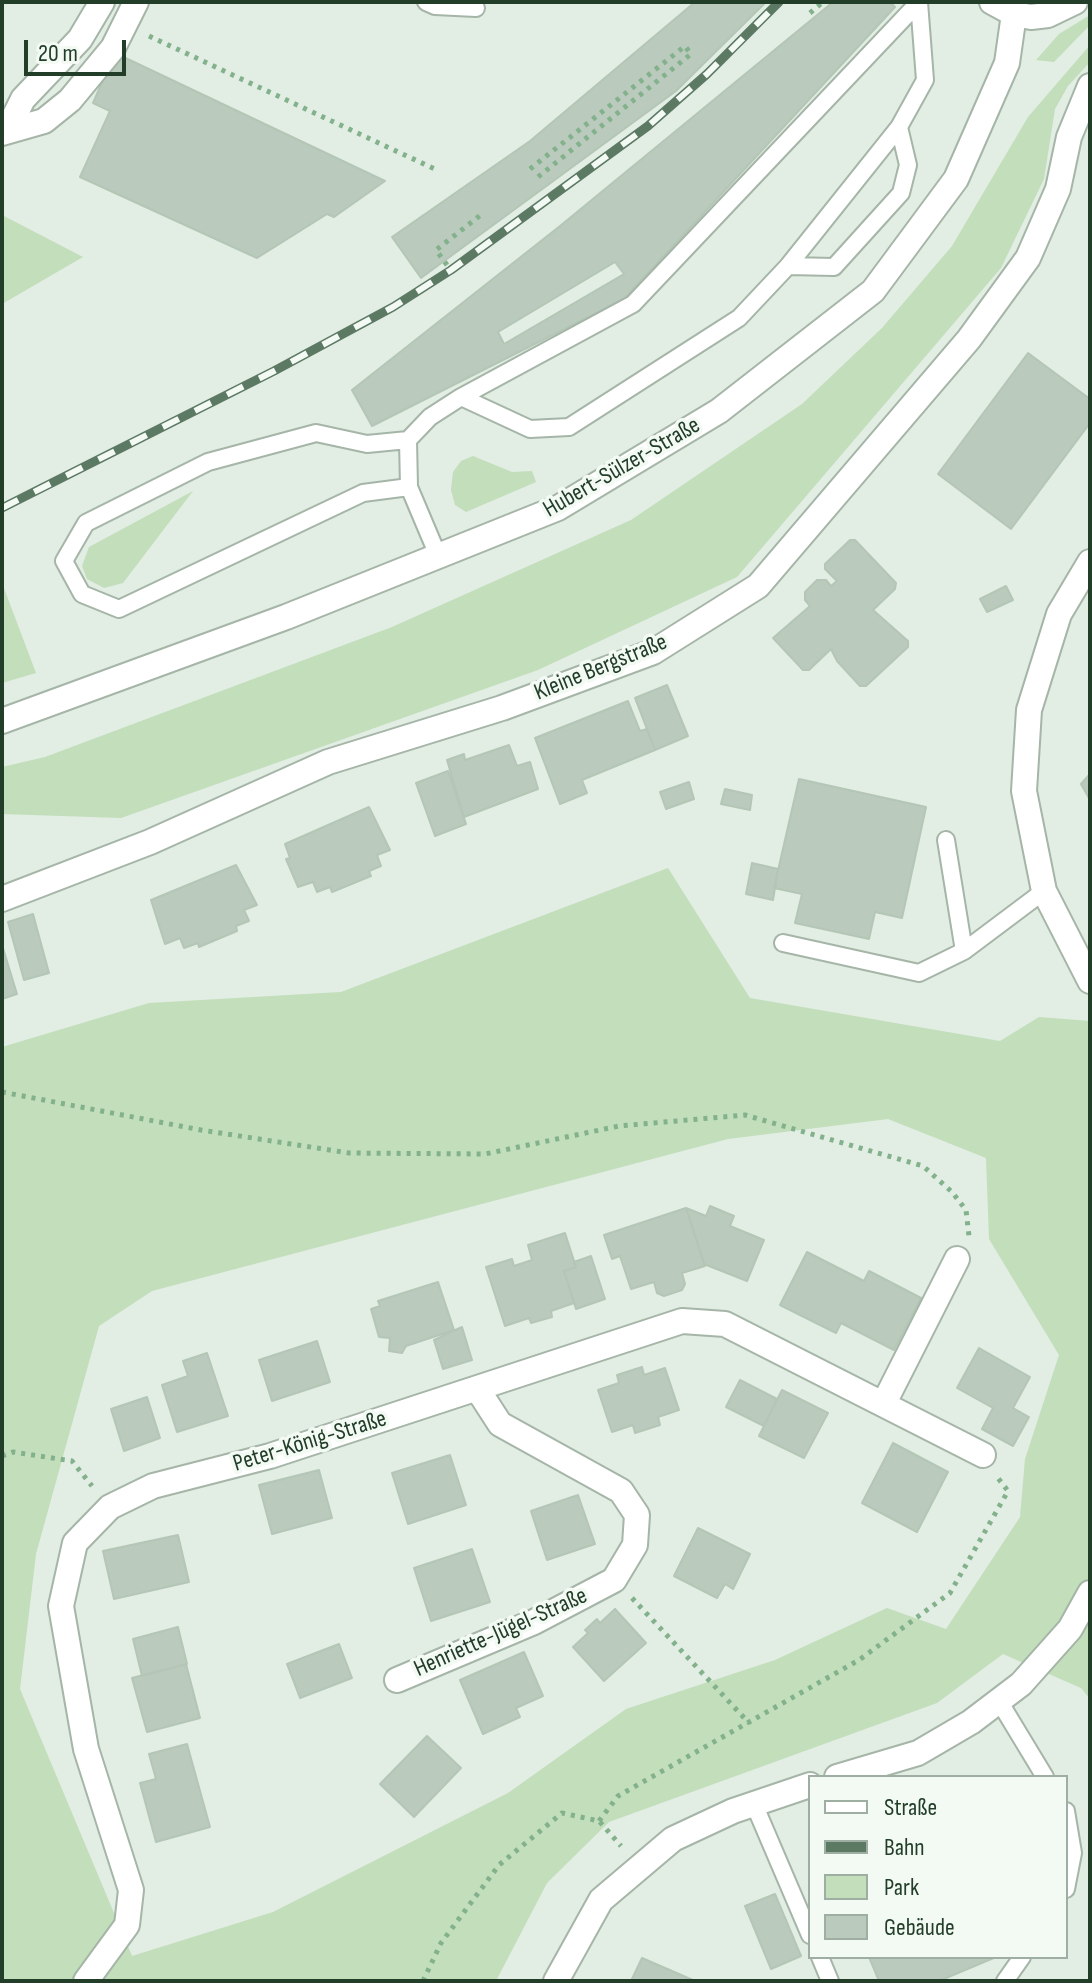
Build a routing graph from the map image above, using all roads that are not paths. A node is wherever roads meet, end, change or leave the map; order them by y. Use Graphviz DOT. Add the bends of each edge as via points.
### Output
graph roads {
  1 [pos="102,2"];
  2 [pos="136,2"];
  3 [pos="426,2"];
  4 [pos="919,2"];
  5 [pos="992,2"];
  6 [pos="1075,2"];
  7 [pos="476,8"];
  8 [pos="1014,14"];
  9 [pos="1090,86"];
  10 [pos="899,127"];
  11 [pos="5,131"];
  12 [pos="788,266"];
  13 [pos="461,397"];
  14 [pos="408,440"];
  15 [pos="409,487"];
  16 [pos="439,558"];
  17 [pos="1090,562"];
  18 [pos="2,721"];
  19 [pos="946,840"];
  20 [pos="1044,891"];
  21 [pos="2,899"];
  22 [pos="783,943"];
  23 [pos="964,951"];
  24 [pos="1090,981"];
  25 [pos="957,1259"];
  26 [pos="478,1390"];
  27 [pos="884,1403"];
  28 [pos="983,1455"];
  29 [pos="1090,1593"];
  30 [pos="397,1680"];
  31 [pos="999,1701"];
  32 [pos="844,1775"];
  33 [pos="1044,1775"];
  34 [pos="808,1786"];
  35 [pos="754,1804"];
  36 [pos="1068,1823"];
  37 [pos="1068,1879"];
  38 [pos="808,1930"];
  39 [pos="821,1959"];
  40 [pos="1021,1959"];
  41 [pos="86,1981"];
  42 [pos="556,1981"];
  43 [pos="830,1981"];
  44 [pos="1005,1981"];
  1 -- 11 [label="street" via="80,39 23,99"];
  2 -- 11 [label="street" via="96,72 70,100 44,121"];
  3 -- 7 [label="lane"];
  4 -- 10 [label="lane" via="925,80"];
  4 -- 13 [label="lane" via="633,304"];
  5 -- 8 [label="street"];
  6 -- 8 [label="street" via="1048,15"];
  8 -- 16 [label="street, Hubert-Sülzer-Straße" via="1007,63 956,179 873,291 719,411 558,508"];
  9 -- 21 [label="street, Kleine Bergstraße" via="1069,137 1058,189 1028,258 969,339 758,586 653,652 502,708 328,762 150,842"];
  10 -- 12 [label="lane"];
  10 -- 12 [label="lane" via="908,165 901,193 834,267"];
  12 -- 13 [label="lane" via="739,318 569,427 530,429"];
  13 -- 14 [label="lane" via="430,417"];
  14 -- 15 [label="lane"];
  14 -- 15 [label="lane" via="367,444 316,433 208,462 86,523 64,561 82,594 119,609 363,493"];
  15 -- 16 [label="lane"];
  16 -- 18 [label="street, Hubert-Sülzer-Straße"];
  17 -- 20 [label="street" via="1059,614 1029,710 1024,791"];
  19 -- 23 [label="lane"];
  20 -- 23 [label="lane"];
  20 -- 24 [label="street"];
  22 -- 23 [label="lane" via="919,973"];
  25 -- 27 [label="street"];
  26 -- 27 [label="street, Peter-König-Straße" via="682,1321 725,1324"];
  26 -- 30 [label="street, Henriette-Jügel-Straße" via="500,1424 621,1491 637,1515 635,1545 614,1580 534,1622"];
  26 -- 41 [label="street, Peter-König-Straße" via="270,1456 153,1486 110,1507 75,1543 61,1606 86,1749 131,1890 127,1925"];
  27 -- 28 [label="street, Peter-König-Straße"];
  29 -- 31 [label="street" via="1070,1629"];
  31 -- 32 [label="street" via="918,1753"];
  31 -- 33 [label="lane"];
  34 -- 35 [label="street"];
  35 -- 38 [label="lane"];
  35 -- 42 [label="street" via="673,1839 601,1900"];
  36 -- 37 [label="lane" via="1073,1853"];
  39 -- 43 [label="lane"];
  40 -- 44 [label="lane"];
}
